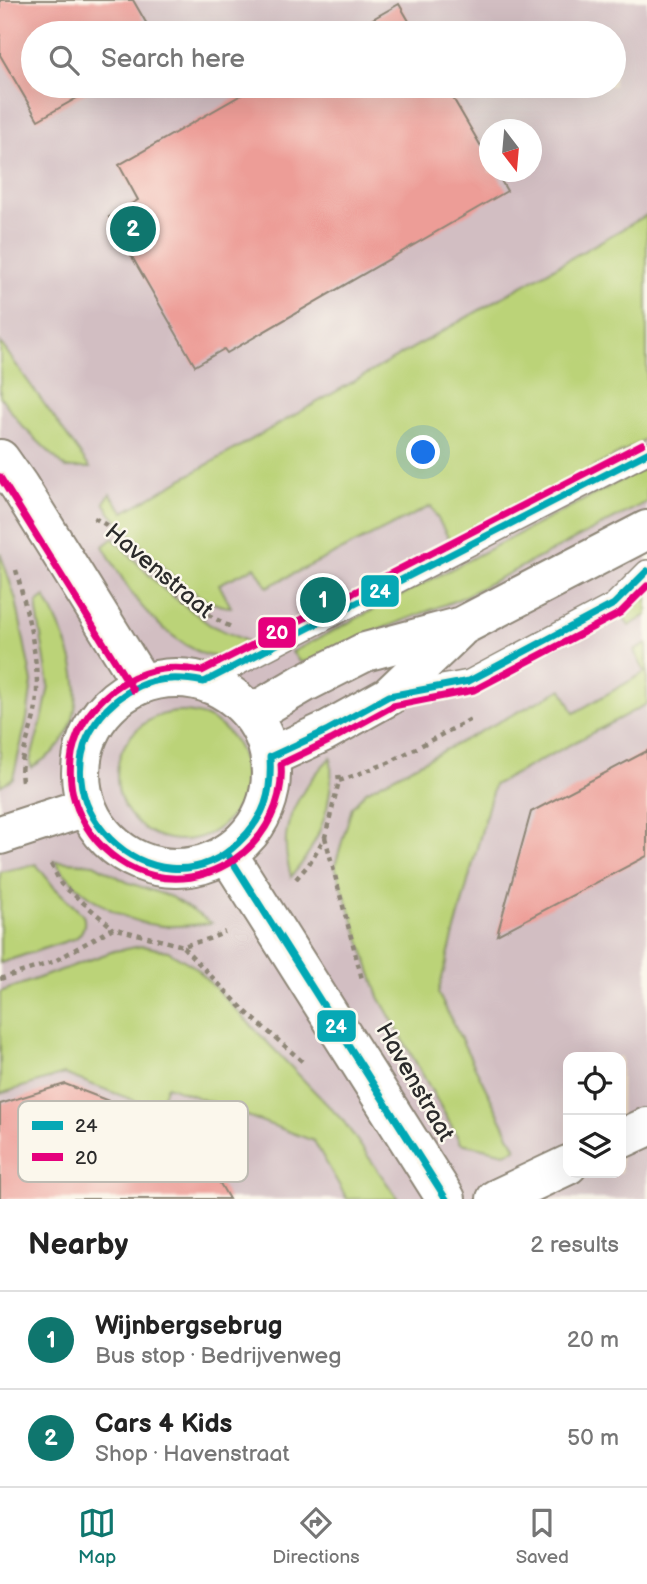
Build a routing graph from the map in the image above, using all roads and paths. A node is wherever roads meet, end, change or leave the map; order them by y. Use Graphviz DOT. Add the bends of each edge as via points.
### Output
graph roads {
  1 [pos="647,453"];
  2 [pos="0,459"];
  3 [pos="87,516"];
  4 [pos="647,530"];
  5 [pos="14,562"];
  6 [pos="647,571"];
  7 [pos="462,626"];
  8 [pos="268,649"];
  9 [pos="204,681"];
  10 [pos="142,684"];
  11 [pos="389,696"];
  12 [pos="251,714"];
  13 [pos="327,731"];
  14 [pos="270,757"];
  15 [pos="339,781"];
  16 [pos="86,807"];
  17 [pos="15,830"];
  18 [pos="325,837"];
  19 [pos="227,853"];
  20 [pos="183,946"];
  21 [pos="0,979"];
  22 [pos="363,986"];
  23 [pos="306,1064"];
  24 [pos="647,1127"];
  25 [pos="626,1137"];
  26 [pos="563,1167"];
  27 [pos="446,1199"];
  28 [pos="496,1199"];
  1 -- 8 [label="lane"];
  2 -- 10 [label="main road"];
  3 -- 8 [label="path, Havenstraat" via="110,526 170,587"];
  4 -- 7 [label="main road"];
  5 -- 17 [label="path" via="27,611 37,682 36,708 23,752"];
  6 -- 11 [label="lane" via="614,604 468,681"];
  7 -- 11 [label="main road"];
  7 -- 12 [label="main road" via="365,652"];
  8 -- 9 [label="lane"];
  9 -- 10 [label="main road" via="173,677"];
  9 -- 12 [label="main road" via="230,694"];
  10 -- 16 [label="main road" via="114,701 94,725 79,779"];
  11 -- 13 [label="main road"];
  12 -- 14 [label="main road"];
  13 -- 14 [label="main road"];
  13 -- 15 [label="path"];
  14 -- 19 [label="main road" via="271,784 263,811 248,835"];
  16 -- 17 [label="main road"];
  16 -- 19 [label="main road" via="109,840 135,859 166,867 197,865"];
  17 -- 21 [label="path" via="61,884 113,928 53,962"];
  18 -- 22 [label="path"];
  19 -- 27 [label="main road, Havenstraat"];
  20 -- 23 [label="path" via="246,1012"];
  24 -- 25 [label="main road"];
  26 -- 28 [label="main road"];
}
